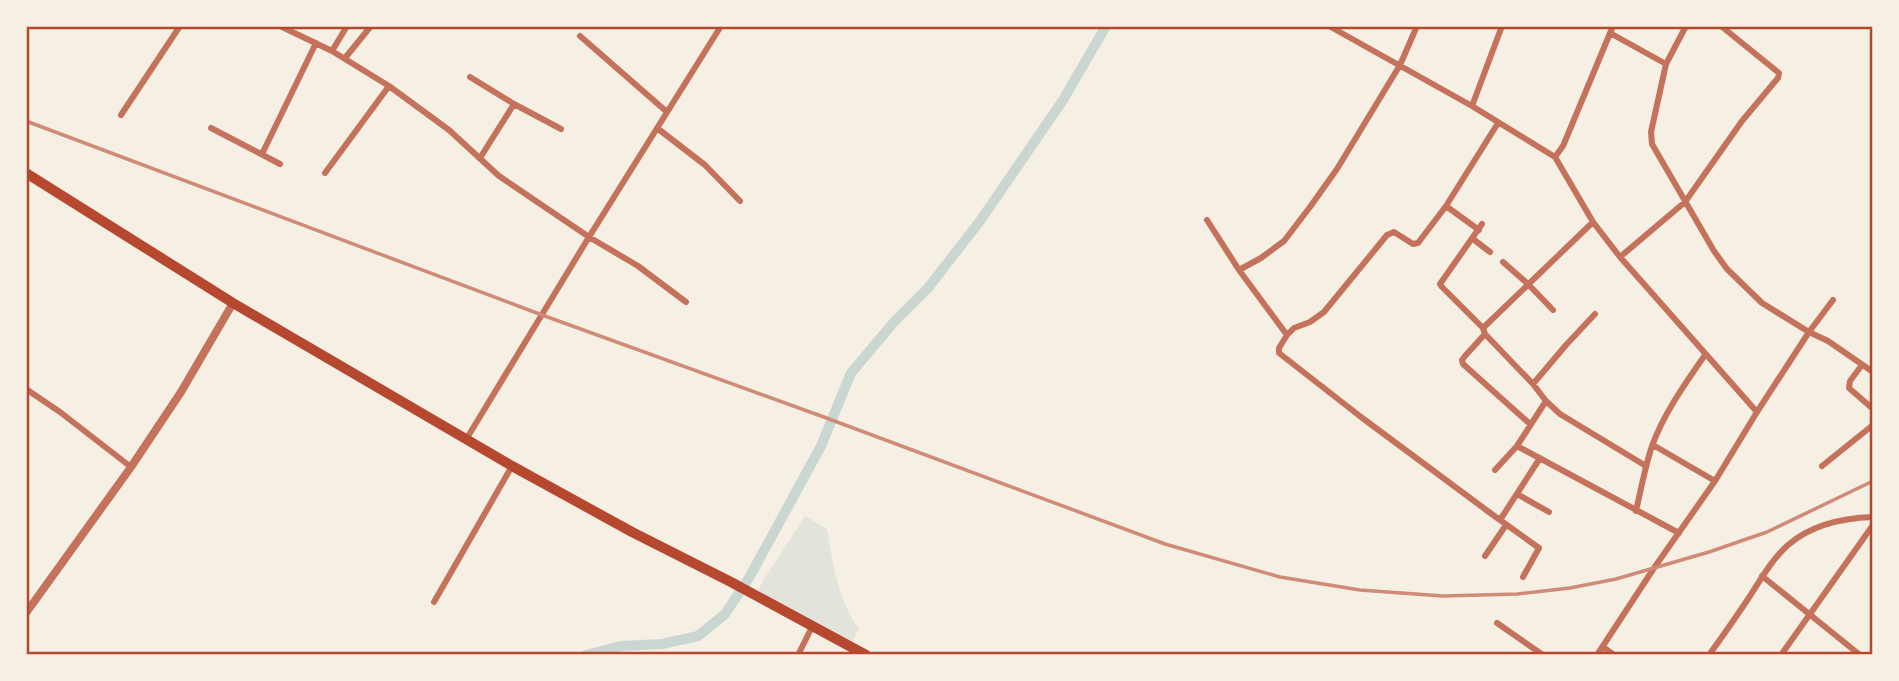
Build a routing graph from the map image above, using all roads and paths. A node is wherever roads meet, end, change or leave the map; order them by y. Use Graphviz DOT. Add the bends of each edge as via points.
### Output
graph roads {
  1 [pos="180,26"];
  2 [pos="347,26"];
  3 [pos="371,26"];
  4 [pos="721,26"];
  5 [pos="1329,26"];
  6 [pos="1417,26"];
  7 [pos="1502,26"];
  8 [pos="1686,26"];
  9 [pos="1721,26"];
  10 [pos="282,27"];
  11 [pos="1611,30"];
  12 [pos="580,36"];
  13 [pos="316,43"];
  14 [pos="332,51"];
  15 [pos="345,58"];
  16 [pos="1666,64"];
  17 [pos="1401,65"];
  18 [pos="470,77"];
  19 [pos="389,86"];
  20 [pos="514,104"];
  21 [pos="1472,106"];
  22 [pos="667,113"];
  23 [pos="121,115"];
  24 [pos="1498,122"];
  25 [pos="211,128"];
  26 [pos="657,128"];
  27 [pos="561,129"];
  28 [pos="262,154"];
  29 [pos="1555,157"];
  30 [pos="480,158"];
  31 [pos="280,164"];
  32 [pos="26,173"];
  33 [pos="326,173"];
  34 [pos="740,201"];
  35 [pos="1685,202"];
  36 [pos="1446,206"];
  37 [pos="1207,220"];
  38 [pos="1593,222"];
  39 [pos="589,237"];
  40 [pos="1473,239"];
  41 [pos="1490,252"];
  42 [pos="1620,257"];
  43 [pos="1503,262"];
  44 [pos="1239,270"];
  45 [pos="1528,284"];
  46 [pos="1833,300"];
  47 [pos="686,302"];
  48 [pos="233,303"];
  49 [pos="1553,310"];
  50 [pos="1595,314"];
  51 [pos="1484,331"];
  52 [pos="1810,332"];
  53 [pos="1287,335"];
  54 [pos="1705,355"];
  55 [pos="1862,365"];
  56 [pos="1873,372"];
  57 [pos="1533,384"];
  58 [pos="26,389"];
  59 [pos="1546,401"];
  60 [pos="1873,409"];
  61 [pos="1757,412"];
  62 [pos="1530,424"];
  63 [pos="1873,425"];
  64 [pos="467,438"];
  65 [pos="1653,445"];
  66 [pos="1517,446"];
  67 [pos="1539,458"];
  68 [pos="512,466"];
  69 [pos="1646,466"];
  70 [pos="1822,466"];
  71 [pos="131,467"];
  72 [pos="1495,470"];
  73 [pos="1715,481"];
  74 [pos="1517,494"];
  75 [pos="1636,511"];
  76 [pos="1549,512"];
  77 [pos="1873,517"];
  78 [pos="1500,520"];
  79 [pos="1506,525"];
  80 [pos="1873,525"];
  81 [pos="1679,533"];
  82 [pos="1485,556"];
  83 [pos="1762,576"];
  84 [pos="1523,577"];
  85 [pos="433,602"];
  86 [pos="26,613"];
  87 [pos="1810,614"];
  88 [pos="1497,623"];
  89 [pos="812,627"];
  90 [pos="1603,647"];
  91 [pos="798,655"];
  92 [pos="866,655"];
  93 [pos="1543,655"];
  94 [pos="1597,655"];
  95 [pos="1614,655"];
  96 [pos="1709,655"];
  97 [pos="1781,655"];
  98 [pos="1860,655"];
  1 -- 23 [label="street"];
  2 -- 14 [label="street"];
  3 -- 15 [label="street"];
  4 -- 22 [label="street"];
  5 -- 17 [label="street"];
  6 -- 17 [label="street"];
  7 -- 21 [label="street"];
  8 -- 16 [label="street"];
  9 -- 35 [label="street" via="1779,75"];
  10 -- 13 [label="street"];
  11 -- 16 [label="street"];
  11 -- 29 [label="street"];
  12 -- 22 [label="street"];
  13 -- 14 [label="street"];
  13 -- 28 [label="street"];
  14 -- 15 [label="street"];
  15 -- 19 [label="street"];
  16 -- 35 [label="street" via="1650,139"];
  17 -- 21 [label="street"];
  17 -- 44 [label="street" via="1337,169 1284,241"];
  18 -- 20 [label="street"];
  19 -- 30 [label="street"];
  19 -- 33 [label="street"];
  20 -- 27 [label="street"];
  20 -- 30 [label="street"];
  21 -- 24 [label="street"];
  22 -- 26 [label="street"];
  24 -- 29 [label="street"];
  24 -- 36 [label="street"];
  25 -- 28 [label="street"];
  26 -- 34 [label="street" via="705,165"];
  26 -- 39 [label="street"];
  28 -- 31 [label="street"];
  29 -- 38 [label="street"];
  30 -- 39 [label="street" via="515,188"];
  32 -- 48 [label="main road"];
  35 -- 42 [label="street"];
  35 -- 52 [label="street" via="1739,282 1762,303"];
  36 -- 40 [label="street" via="1481,227"];
  36 -- 53 [label="street" via="1416,244 1394,232 1387,235 1324,312"];
  37 -- 44 [label="street"];
  38 -- 42 [label="street"];
  38 -- 45 [label="street"];
  39 -- 47 [label="street"];
  39 -- 64 [label="street"];
  40 -- 41 [label="street"];
  40 -- 51 [label="street" via="1440,284"];
  42 -- 54 [label="street"];
  43 -- 45 [label="street"];
  44 -- 53 [label="street"];
  45 -- 49 [label="street"];
  45 -- 51 [label="street"];
  46 -- 52 [label="street"];
  48 -- 64 [label="main road"];
  48 -- 71 [label="street"];
  50 -- 57 [label="street"];
  51 -- 57 [label="street"];
  51 -- 62 [label="street" via="1463,364"];
  52 -- 55 [label="street"];
  52 -- 61 [label="street"];
  53 -- 78 [label="street" via="1279,353"];
  54 -- 61 [label="street"];
  54 -- 65 [label="street" via="1667,413"];
  55 -- 56 [label="street"];
  55 -- 60 [label="street" via="1848,386"];
  57 -- 59 [label="street"];
  58 -- 71 [label="street"];
  59 -- 62 [label="street"];
  59 -- 69 [label="street"];
  61 -- 73 [label="street"];
  62 -- 66 [label="street"];
  63 -- 70 [label="street"];
  64 -- 68 [label="main road"];
  65 -- 69 [label="street"];
  65 -- 73 [label="street"];
  66 -- 67 [label="street"];
  66 -- 72 [label="street"];
  67 -- 74 [label="street"];
  67 -- 75 [label="street"];
  68 -- 85 [label="street"];
  68 -- 89 [label="main road"];
  69 -- 75 [label="street"];
  71 -- 86 [label="street"];
  73 -- 81 [label="street"];
  74 -- 76 [label="street"];
  74 -- 78 [label="street"];
  75 -- 81 [label="street"];
  77 -- 83 [label="street" via="1836,521 1803,535 1788,545"];
  78 -- 79 [label="street"];
  79 -- 82 [label="street"];
  79 -- 84 [label="street" via="1539,548"];
  80 -- 87 [label="street"];
  81 -- 90 [label="street"];
  83 -- 87 [label="street"];
  83 -- 96 [label="street"];
  87 -- 97 [label="street"];
  87 -- 98 [label="street"];
  88 -- 93 [label="street"];
  89 -- 91 [label="street"];
  89 -- 92 [label="main road"];
  90 -- 94 [label="street"];
  90 -- 95 [label="street"];
}
